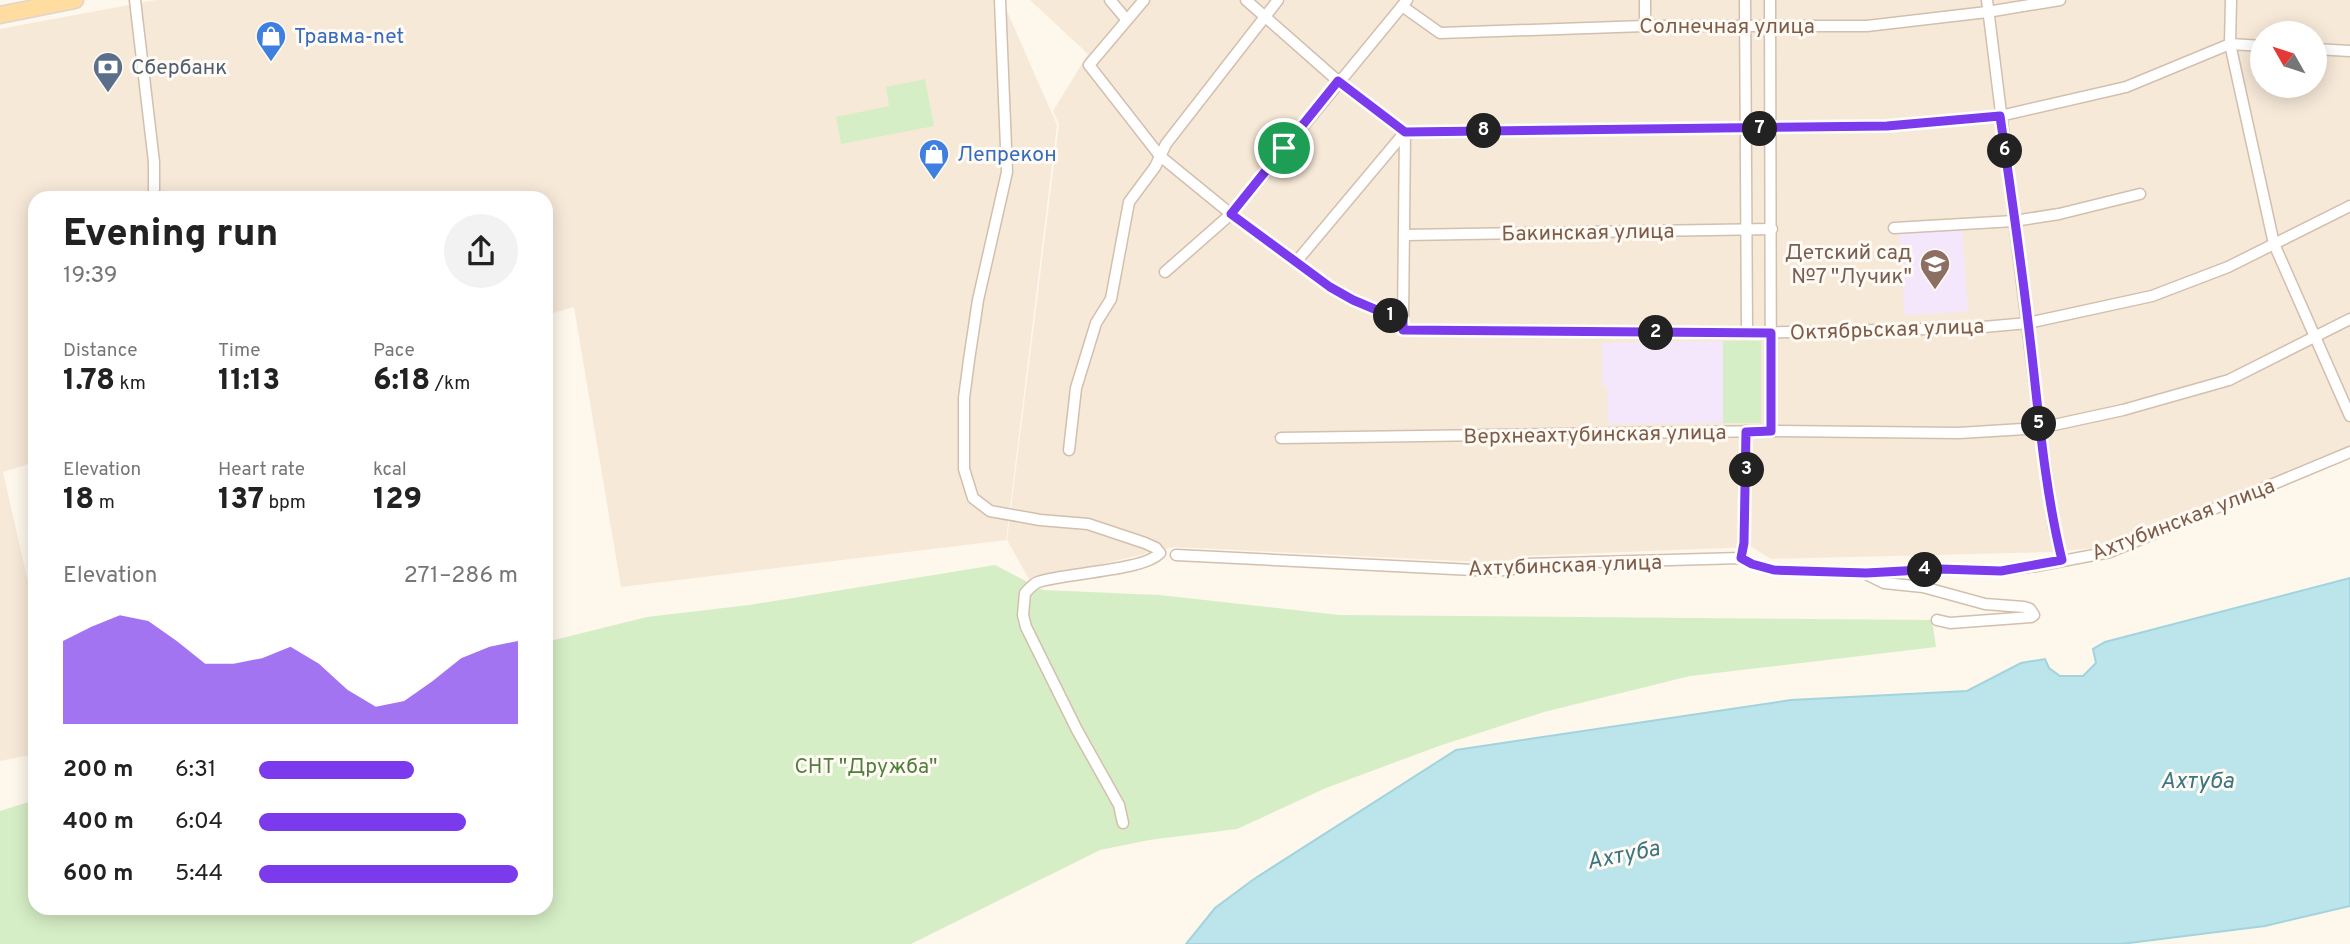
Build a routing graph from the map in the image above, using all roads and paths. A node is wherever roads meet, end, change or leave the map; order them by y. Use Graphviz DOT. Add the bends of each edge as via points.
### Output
graph roads {
  1 [pos="75,0"];
  2 [pos="135,0"];
  3 [pos="1000,0"];
  4 [pos="1110,0"];
  5 [pos="1144,0"];
  6 [pos="1246,0"];
  7 [pos="1278,0"];
  8 [pos="1645,0"];
  9 [pos="1745,0"];
  10 [pos="1770,0"];
  11 [pos="1987,0"];
  12 [pos="2060,0"];
  13 [pos="2231,0"];
  14 [pos="1404,3"];
  15 [pos="1987,12"];
  16 [pos="0,15"];
  17 [pos="1263,18"];
  18 [pos="1126,19"];
  19 [pos="1645,26"];
  20 [pos="1745,27"];
  21 [pos="1770,27"];
  22 [pos="2230,44"];
  23 [pos="2250,45"];
  24 [pos="2328,50"];
  25 [pos="2350,51"];
  26 [pos="1338,81"];
  27 [pos="2000,116"];
  28 [pos="1746,129"];
  29 [pos="1771,129"];
  30 [pos="1405,132"];
  31 [pos="1160,156"];
  32 [pos="154,191"];
  33 [pos="2140,194"];
  34 [pos="2350,206"];
  35 [pos="1231,214"];
  36 [pos="2014,221"];
  37 [pos="1772,229"];
  38 [pos="1894,229"];
  39 [pos="1748,230"];
  40 [pos="1405,235"];
  41 [pos="2274,244"];
  42 [pos="1296,262"];
  43 [pos="1165,272"];
  44 [pos="2350,319"];
  45 [pos="1403,321"];
  46 [pos="2028,323"];
  47 [pos="1771,333"];
  48 [pos="1746,334"];
  49 [pos="2316,337"];
  50 [pos="2350,416"];
  51 [pos="2040,428"];
  52 [pos="1771,431"];
  53 [pos="1746,432"];
  54 [pos="1281,438"];
  55 [pos="1069,450"];
  56 [pos="2350,452"];
  57 [pos="1176,555"];
  58 [pos="1741,558"];
  59 [pos="2062,560"];
  60 [pos="1866,573"];
  61 [pos="1937,620"];
  62 [pos="1123,823"];
  1 -- 16 [label="main road"];
  2 -- 32 [label="street"];
  3 -- 62 [label="street" via="1007,172 969,360 964,469 973,498 990,511 1088,524 1145,543 1160,553 1146,561 1036,583 1025,593 1026,627 1119,805"];
  4 -- 18 [label="street"];
  5 -- 18 [label="street, Октябрьская улица"];
  6 -- 17 [label="street"];
  7 -- 17 [label="street"];
  8 -- 19 [label="street"];
  9 -- 20 [label="street"];
  10 -- 21 [label="street"];
  11 -- 15 [label="street"];
  12 -- 15 [label="street, Солнечная улица"];
  13 -- 22 [label="street"];
  14 -- 19 [label="street, Солнечная улица" via="1440,33"];
  14 -- 26 [label="street"];
  15 -- 21 [label="street, Солнечная улица" via="1867,26"];
  15 -- 27 [label="street"];
  17 -- 26 [label="street"];
  17 -- 31 [label="street"];
  18 -- 31 [label="street, Октябрьская улица" via="1089,65"];
  19 -- 20 [label="street, Солнечная улица"];
  20 -- 21 [label="street, Солнечная улица"];
  20 -- 28 [label="street"];
  21 -- 29 [label="street"];
  22 -- 23 [label="street"];
  22 -- 27 [label="street" via="2126,87"];
  22 -- 41 [label="street"];
  24 -- 25 [label="street"];
  26 -- 30 [label="street"];
  26 -- 35 [label="street"];
  27 -- 29 [label="street" via="1887,126"];
  27 -- 36 [label="street"];
  28 -- 29 [label="street"];
  28 -- 30 [label="street"];
  28 -- 39 [label="street"];
  29 -- 37 [label="street"];
  30 -- 40 [label="street"];
  30 -- 42 [label="street"];
  31 -- 35 [label="street, Октябрьская улица"];
  31 -- 55 [label="street" via="1129,202 1111,299 1096,323 1076,388"];
  33 -- 36 [label="street"];
  34 -- 41 [label="street, Октябрьская улица"];
  35 -- 42 [label="street, Октябрьская улица"];
  35 -- 43 [label="street"];
  36 -- 38 [label="street"];
  36 -- 46 [label="street"];
  37 -- 39 [label="street, Бакинская улица"];
  37 -- 47 [label="street"];
  39 -- 40 [label="street, Бакинская улица"];
  39 -- 48 [label="street"];
  40 -- 45 [label="street"];
  41 -- 46 [label="street, Октябрьская улица" via="2151,296"];
  41 -- 49 [label="street"];
  42 -- 45 [label="street, Октябрьская улица" via="1353,300"];
  44 -- 49 [label="street, Верхнеахтубинская улица"];
  45 -- 48 [label="street, Октябрьская улица" via="1403,330"];
  46 -- 47 [label="street, Октябрьская улица"];
  46 -- 51 [label="street"];
  47 -- 48 [label="street, Октябрьская улица"];
  47 -- 52 [label="street"];
  49 -- 50 [label="street"];
  49 -- 51 [label="street, Верхнеахтубинская улица" via="2229,380"];
  51 -- 52 [label="street, Верхнеахтубинская улица" via="1959,433"];
  51 -- 59 [label="street"];
  52 -- 53 [label="street, Верхнеахтубинская улица"];
  53 -- 54 [label="street, Верхнеахтубинская улица"];
  53 -- 58 [label="street"];
  56 -- 59 [label="street, Ахтубинская улица" via="2110,552"];
  57 -- 58 [label="street, Ахтубинская улица" via="1493,571 1526,564"];
  58 -- 60 [label="street, Ахтубинская улица" via="1774,570"];
  59 -- 60 [label="street, Ахтубинская улица" via="2001,571"];
  60 -- 61 [label="street" via="1884,583 2034,611 2031,617"];
}
